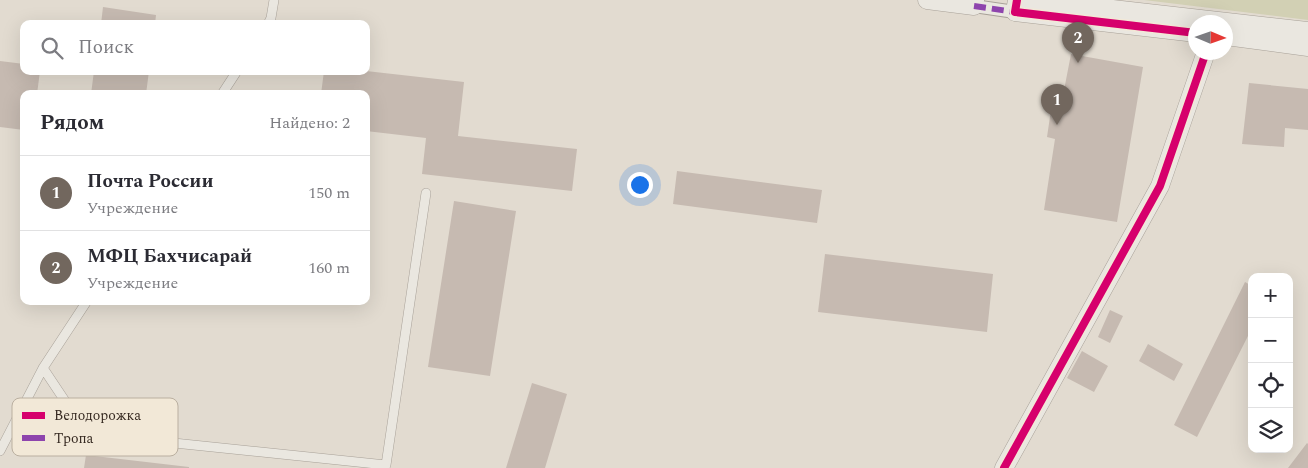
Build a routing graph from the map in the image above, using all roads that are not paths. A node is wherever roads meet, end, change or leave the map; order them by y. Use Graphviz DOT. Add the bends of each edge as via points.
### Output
graph roads {
  1 [pos="274,0"];
  2 [pos="928,0"];
  3 [pos="1033,0"];
  4 [pos="974,3"];
  5 [pos="1016,6"];
  6 [pos="270,20"];
  7 [pos="1188,22"];
  8 [pos="1233,28"];
  9 [pos="1233,30"];
  10 [pos="1308,31"];
  11 [pos="1188,32"];
  12 [pos="1308,47"];
  13 [pos="1203,60"];
  14 [pos="234,75"];
  15 [pos="225,90"];
  16 [pos="426,193"];
  17 [pos="84,305"];
  18 [pos="44,368"];
  19 [pos="28,398"];
  20 [pos="63,398"];
  21 [pos="12,429"];
  22 [pos="178,444"];
  23 [pos="0,452"];
  24 [pos="1004,468"];
  1 -- 6 [label="lane"];
  2 -- 4 [label="street"];
  3 -- 7 [label="street"];
  4 -- 5 [label="street"];
  5 -- 11 [label="street"];
  8 -- 10 [label="street"];
  9 -- 12 [label="street"];
  13 -- 24 [label="street" via="1160,186"];
  14 -- 15 [label="lane"];
  16 -- 22 [label="lane" via="386,465"];
  17 -- 18 [label="lane"];
  18 -- 19 [label="lane"];
  18 -- 20 [label="lane"];
  21 -- 23 [label="lane"];
}
